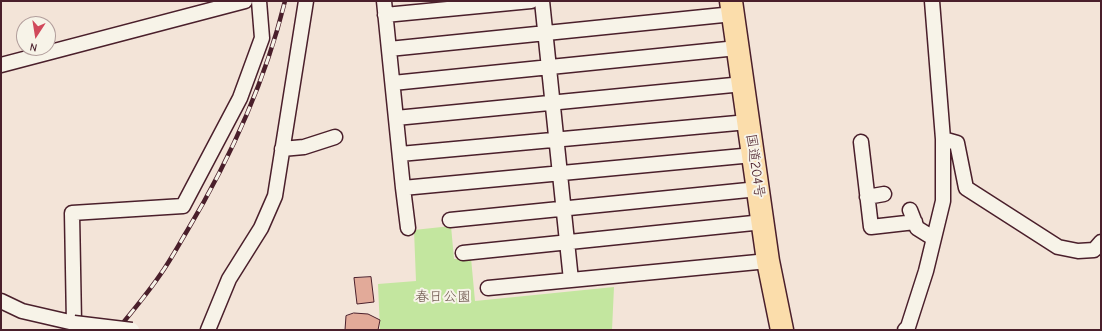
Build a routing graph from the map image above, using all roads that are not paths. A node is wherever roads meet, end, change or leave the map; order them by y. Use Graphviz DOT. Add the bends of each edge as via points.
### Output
graph roads {
  1 [pos="246,1"];
  2 [pos="259,1"];
  3 [pos="306,1"];
  4 [pos="531,1"];
  5 [pos="542,1"];
  6 [pos="932,1"];
  7 [pos="732,7"];
  8 [pos="385,8"];
  9 [pos="545,34"];
  10 [pos="737,48"];
  11 [pos="389,49"];
  12 [pos="1,65"];
  13 [pos="548,67"];
  14 [pos="392,83"];
  15 [pos="743,84"];
  16 [pos="552,103"];
  17 [pos="396,118"];
  18 [pos="748,122"];
  19 [pos="334,138"];
  20 [pos="556,139"];
  21 [pos="943,140"];
  22 [pos="861,142"];
  23 [pos="282,149"];
  24 [pos="400,154"];
  25 [pos="753,155"];
  26 [pos="560,174"];
  27 [pos="403,188"];
  28 [pos="758,189"];
  29 [pos="884,194"];
  30 [pos="867,197"];
  31 [pos="563,210"];
  32 [pos="450,220"];
  33 [pos="763,222"];
  34 [pos="408,228"];
  35 [pos="933,238"];
  36 [pos="566,241"];
  37 [pos="1101,242"];
  38 [pos="463,253"];
  39 [pos="768,262"];
  40 [pos="570,280"];
  41 [pos="488,288"];
  42 [pos="1,301"];
  43 [pos="74,323"];
  44 [pos="132,330"];
  45 [pos="208,330"];
  46 [pos="782,330"];
  47 [pos="905,330"];
  1 -- 12 [label="street"];
  2 -- 43 [label="street" via="262,38 246,83 183,206 72,213"];
  3 -- 23 [label="street"];
  4 -- 8 [label="street"];
  5 -- 9 [label="street"];
  6 -- 21 [label="street"];
  7 -- 9 [label="street"];
  7 -- 10 [label="highway, 国道204号"];
  8 -- 11 [label="street"];
  9 -- 11 [label="street"];
  9 -- 13 [label="street"];
  10 -- 13 [label="street"];
  10 -- 15 [label="highway, 国道204号"];
  11 -- 14 [label="street"];
  13 -- 14 [label="street"];
  13 -- 16 [label="street"];
  14 -- 17 [label="street"];
  15 -- 16 [label="street"];
  15 -- 18 [label="highway, 国道204号"];
  16 -- 17 [label="street"];
  16 -- 20 [label="street"];
  17 -- 24 [label="street"];
  18 -- 20 [label="street"];
  18 -- 25 [label="highway, 国道204号"];
  19 -- 23 [label="street" via="304,147"];
  20 -- 24 [label="street"];
  20 -- 26 [label="street"];
  21 -- 35 [label="street" via="943,201"];
  21 -- 37 [label="street" via="957,143 966,188 1058,247 1078,251 1094,250"];
  22 -- 30 [label="street"];
  23 -- 45 [label="street" via="275,196 261,228 229,279"];
  24 -- 27 [label="street"];
  25 -- 26 [label="street"];
  25 -- 28 [label="highway, 国道204号"];
  26 -- 27 [label="street"];
  26 -- 31 [label="street"];
  27 -- 34 [label="street"];
  28 -- 31 [label="street"];
  28 -- 33 [label="highway, 国道204号"];
  29 -- 30 [label="street"];
  30 -- 35 [label="street" via="870,226 912,216 918,228"];
  31 -- 32 [label="street"];
  31 -- 36 [label="street"];
  33 -- 36 [label="street"];
  33 -- 39 [label="highway, 国道204号"];
  35 -- 47 [label="street" via="926,271"];
  36 -- 38 [label="street"];
  36 -- 40 [label="street"];
  39 -- 40 [label="street"];
  39 -- 46 [label="highway, 国道204号"];
  40 -- 41 [label="street"];
  42 -- 43 [label="street" via="22,311"];
  43 -- 44 [label="street, bridge"];
}
